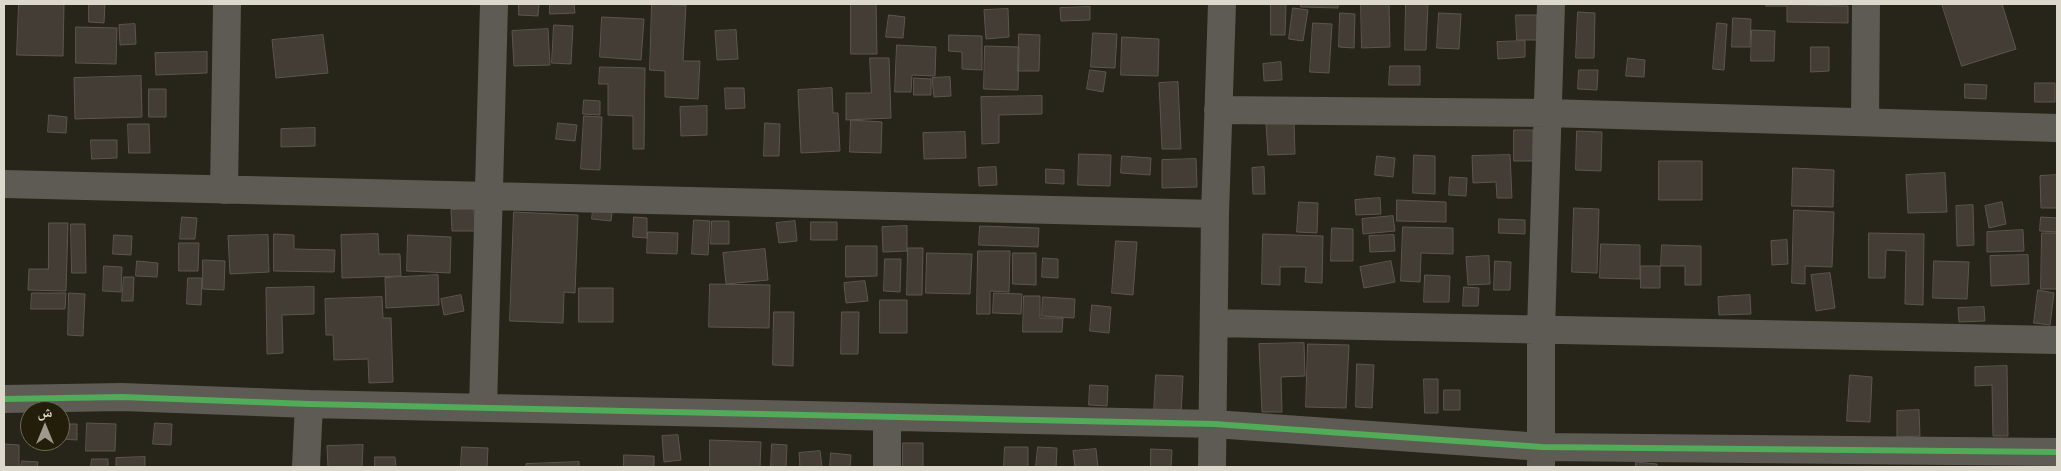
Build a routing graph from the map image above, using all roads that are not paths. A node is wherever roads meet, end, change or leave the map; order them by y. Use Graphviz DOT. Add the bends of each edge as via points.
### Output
graph roads {
  1 [pos="228,4"];
  2 [pos="494,4"];
  3 [pos="1222,4"];
  4 [pos="1551,4"];
  5 [pos="1866,4"];
  6 [pos="1218,110"];
  7 [pos="1548,113"];
  8 [pos="1865,121"];
  9 [pos="2057,128"];
  10 [pos="4,184"];
  11 [pos="224,190"];
  12 [pos="489,196"];
  13 [pos="1215,214"];
  14 [pos="1214,323"];
  15 [pos="1541,330"];
  16 [pos="2057,340"];
  17 [pos="4,399"];
  18 [pos="309,404"];
  19 [pos="483,408"];
  20 [pos="887,417"];
  21 [pos="1214,424"];
  22 [pos="2057,452"];
  23 [pos="1542,457"];
  24 [pos="306,467"];
  25 [pos="887,467"];
  26 [pos="1212,467"];
  1 -- 11 [label="street"];
  2 -- 12 [label="street"];
  3 -- 6 [label="street"];
  4 -- 7 [label="street"];
  5 -- 8 [label="street"];
  6 -- 7 [label="street"];
  6 -- 13 [label="street"];
  7 -- 8 [label="street"];
  7 -- 15 [label="street"];
  8 -- 9 [label="street"];
  10 -- 11 [label="street"];
  11 -- 12 [label="street"];
  12 -- 13 [label="street"];
  12 -- 19 [label="street"];
  13 -- 14 [label="street"];
  14 -- 15 [label="street"];
  14 -- 21 [label="street"];
  15 -- 16 [label="street"];
  15 -- 23 [label="street"];
  17 -- 18 [label="street" via="122,397"];
  18 -- 19 [label="street"];
  18 -- 24 [label="street"];
  19 -- 20 [label="street"];
  20 -- 21 [label="street"];
  20 -- 25 [label="street"];
  21 -- 23 [label="street"];
  21 -- 26 [label="street"];
  22 -- 23 [label="street"];
}
